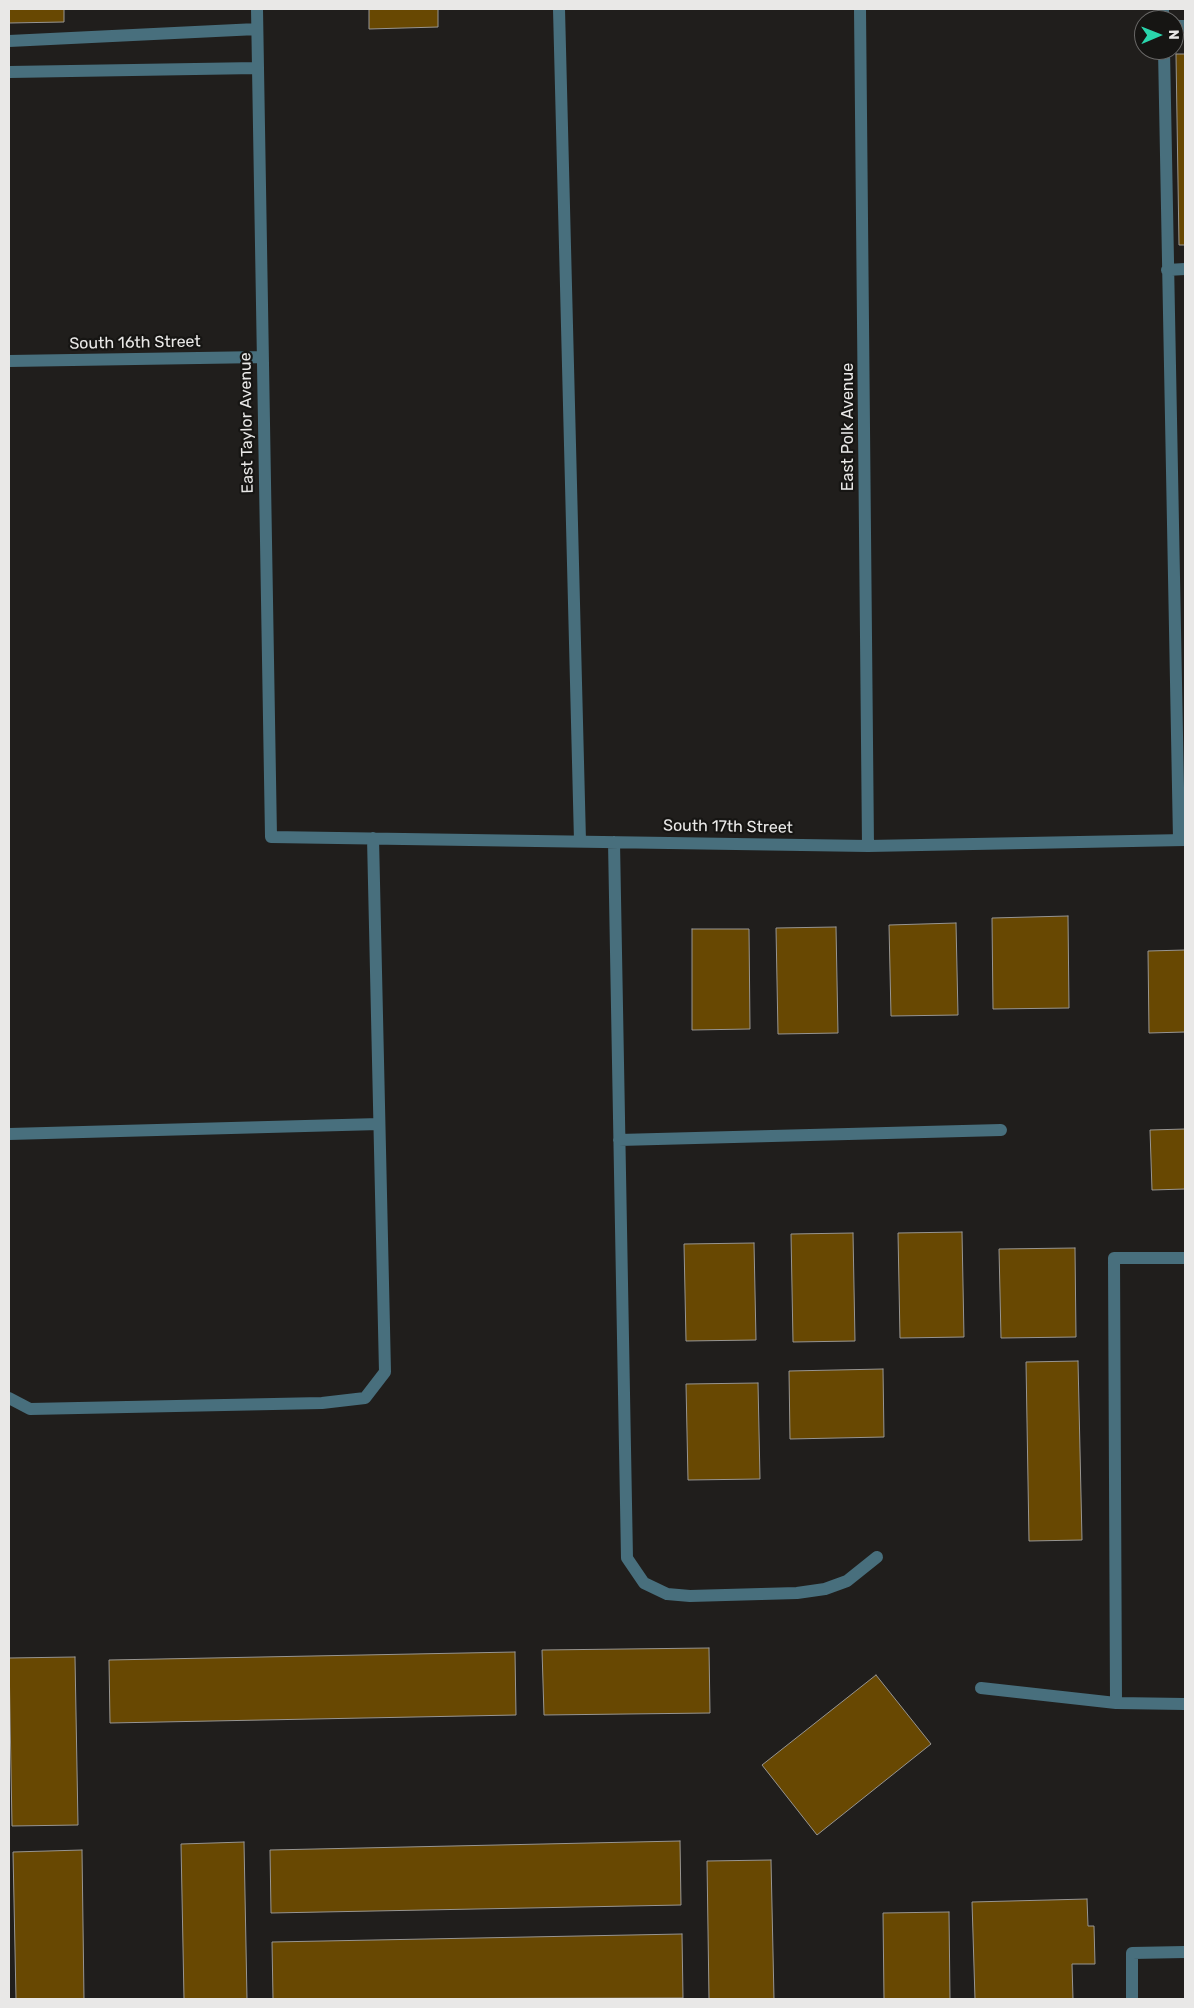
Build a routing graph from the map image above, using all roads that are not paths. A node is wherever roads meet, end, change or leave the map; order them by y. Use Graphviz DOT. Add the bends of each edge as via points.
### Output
graph roads {
  1 [pos="257,9"];
  2 [pos="559,9"];
  3 [pos="860,9"];
  4 [pos="257,29"];
  5 [pos="9,41"];
  6 [pos="1164,60"];
  7 [pos="257,68"];
  8 [pos="9,72"];
  9 [pos="1185,269"];
  10 [pos="1168,270"];
  11 [pos="262,357"];
  12 [pos="9,361"];
  13 [pos="271,837"];
  14 [pos="373,838"];
  15 [pos="1182,840"];
  16 [pos="580,841"];
  17 [pos="614,842"];
  18 [pos="868,846"];
  19 [pos="379,1124"];
  20 [pos="1001,1130"];
  21 [pos="9,1134"];
  22 [pos="619,1140"];
  23 [pos="1185,1258"];
  24 [pos="9,1398"];
  25 [pos="877,1557"];
  26 [pos="981,1688"];
  27 [pos="1116,1703"];
  28 [pos="1185,1704"];
  29 [pos="1185,1952"];
  30 [pos="1132,1999"];
  1 -- 4 [label="street, East Taylor Avenue"];
  2 -- 16 [label="street"];
  3 -- 18 [label="street, East Polk Avenue"];
  4 -- 5 [label="street"];
  4 -- 7 [label="street, East Taylor Avenue"];
  6 -- 10 [label="street"];
  7 -- 8 [label="street"];
  7 -- 11 [label="street, East Taylor Avenue"];
  9 -- 10 [label="street"];
  10 -- 15 [label="street"];
  11 -- 12 [label="street, South 16th Street"];
  11 -- 13 [label="street, East Taylor Avenue"];
  13 -- 14 [label="street, South 17th Street"];
  14 -- 16 [label="street, South 17th Street"];
  14 -- 19 [label="street"];
  15 -- 18 [label="street, South 17th Street"];
  16 -- 17 [label="street, South 17th Street"];
  17 -- 18 [label="street, South 17th Street"];
  17 -- 22 [label="street"];
  19 -- 21 [label="street"];
  19 -- 24 [label="street" via="385,1372 365,1398 322,1403 30,1409"];
  20 -- 22 [label="street"];
  22 -- 25 [label="street" via="627,1558 644,1583 667,1594 690,1596 797,1593 825,1589 847,1581"];
  23 -- 27 [label="street" via="1114,1258"];
  26 -- 27 [label="street"];
  27 -- 28 [label="street"];
  29 -- 30 [label="street" via="1132,1953"];
}
